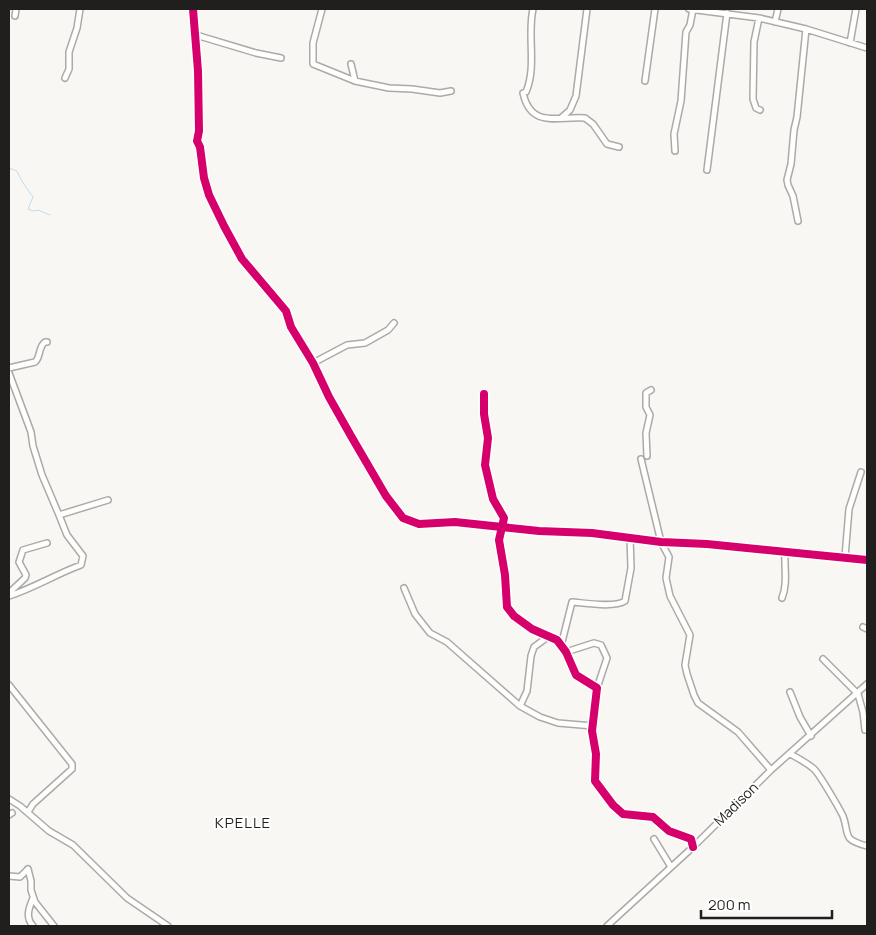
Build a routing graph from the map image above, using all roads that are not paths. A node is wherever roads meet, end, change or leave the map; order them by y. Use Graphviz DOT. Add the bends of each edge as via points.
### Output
graph roads {
  1 [pos="16,9"];
  2 [pos="80,9"];
  3 [pos="193,9"];
  4 [pos="322,9"];
  5 [pos="533,9"];
  6 [pos="588,9"];
  7 [pos="655,9"];
  8 [pos="691,9"];
  9 [pos="778,9"];
  10 [pos="856,9"];
  11 [pos="737,12"];
  12 [pos="727,14"];
  13 [pos="15,16"];
  14 [pos="759,18"];
  15 [pos="775,22"];
  16 [pos="806,29"];
  17 [pos="196,35"];
  18 [pos="850,43"];
  19 [pos="867,48"];
  20 [pos="281,58"];
  21 [pos="351,64"];
  22 [pos="65,78"];
  23 [pos="355,81"];
  24 [pos="645,81"];
  25 [pos="451,91"];
  26 [pos="760,110"];
  27 [pos="561,118"];
  28 [pos="619,147"];
  29 [pos="675,151"];
  30 [pos="707,170"];
  31 [pos="798,221"];
  32 [pos="394,324"];
  33 [pos="48,342"];
  34 [pos="313,363"];
  35 [pos="9,368"];
  36 [pos="9,373"];
  37 [pos="651,390"];
  38 [pos="484,394"];
  39 [pos="647,456"];
  40 [pos="641,459"];
  41 [pos="861,472"];
  42 [pos="108,500"];
  43 [pos="59,515"];
  44 [pos="501,528"];
  45 [pos="630,537"];
  46 [pos="661,542"];
  47 [pos="47,543"];
  48 [pos="785,551"];
  49 [pos="845,557"];
  50 [pos="867,560"];
  51 [pos="404,588"];
  52 [pos="9,594"];
  53 [pos="782,598"];
  54 [pos="549,636"];
  55 [pos="561,646"];
  56 [pos="566,652"];
  57 [pos="823,658"];
  58 [pos="867,684"];
  59 [pos="9,685"];
  60 [pos="597,688"];
  61 [pos="790,692"];
  62 [pos="858,694"];
  63 [pos="520,706"];
  64 [pos="594,726"];
  65 [pos="865,730"];
  66 [pos="811,736"];
  67 [pos="790,754"];
  68 [pos="772,770"];
  69 [pos="9,799"];
  70 [pos="28,812"];
  71 [pos="654,839"];
  72 [pos="867,846"];
  73 [pos="693,847"];
  74 [pos="671,867"];
  75 [pos="9,876"];
  76 [pos="33,898"];
  77 [pos="33,926"];
  78 [pos="54,926"];
  79 [pos="168,926"];
  80 [pos="607,926"];
  1 -- 13 [label="street"];
  2 -- 22 [label="street"];
  3 -- 17 [label="street"];
  4 -- 23 [label="street" via="313,43 313,64"];
  5 -- 27 [label="street" via="530,23 531,78 523,93 524,99 532,113 551,119"];
  6 -- 27 [label="street" via="576,96 570,110"];
  7 -- 24 [label="street"];
  8 -- 12 [label="street"];
  8 -- 29 [label="street" via="674,134"];
  9 -- 15 [label="street"];
  10 -- 18 [label="street"];
  11 -- 12 [label="street"];
  11 -- 14 [label="street"];
  12 -- 30 [label="street"];
  14 -- 15 [label="street"];
  14 -- 26 [label="street" via="754,42 753,99"];
  15 -- 16 [label="street"];
  16 -- 18 [label="street"];
  16 -- 31 [label="street" via="787,180"];
  17 -- 20 [label="street"];
  17 -- 34 [label="street" via="197,141 210,195 242,259 286,311"];
  18 -- 19 [label="street"];
  21 -- 23 [label="street"];
  23 -- 25 [label="street" via="389,88 440,93"];
  27 -- 28 [label="street" via="585,118 607,144"];
  32 -- 34 [label="street" via="365,343 347,345"];
  33 -- 35 [label="street" via="41,345 34,362"];
  34 -- 44 [label="street" via="377,482 403,518 419,524 455,522"];
  36 -- 43 [label="street"];
  37 -- 39 [label="street" via="646,393 646,407 650,415 646,433"];
  38 -- 44 [label="street" via="488,438 485,465 493,500 504,518"];
  40 -- 46 [label="street"];
  41 -- 49 [label="street" via="848,509"];
  42 -- 43 [label="street"];
  43 -- 52 [label="street" via="83,561 28,589"];
  44 -- 45 [label="street"];
  44 -- 54 [label="street" via="499,540 507,607 532,629"];
  45 -- 46 [label="street"];
  45 -- 55 [label="street" via="631,568 625,601 606,604 572,602"];
  46 -- 48 [label="street"];
  46 -- 68 [label="street" via="670,557 666,578 670,596 690,635 685,665 698,703 738,732"];
  47 -- 52 [label="street" via="23,550 19,562 26,575"];
  48 -- 49 [label="street"];
  48 -- 53 [label="street" via="786,588"];
  49 -- 50 [label="street"];
  51 -- 63 [label="street" via="415,614 430,634 447,642"];
  54 -- 55 [label="street"];
  54 -- 63 [label="street" via="534,647 527,690"];
  55 -- 56 [label="street"];
  56 -- 60 [label="street" via="576,675"];
  56 -- 60 [label="street" via="594,643 601,645 607,658"];
  57 -- 62 [label="street"];
  58 -- 62 [label="street, Madison"];
  59 -- 70 [label="street" via="72,764 72,769"];
  60 -- 64 [label="street"];
  61 -- 66 [label="street"];
  62 -- 65 [label="street"];
  62 -- 66 [label="street, Madison"];
  63 -- 64 [label="street" via="558,723"];
  64 -- 73 [label="street" via="595,781 613,805 623,814 655,819 669,830 691,839"];
  66 -- 67 [label="street, Madison"];
  67 -- 68 [label="street, Madison"];
  67 -- 72 [label="street" via="814,769 843,816 846,834 855,843"];
  68 -- 73 [label="street, Madison"];
  69 -- 70 [label="street"];
  70 -- 79 [label="street" via="73,845 127,898"];
  71 -- 74 [label="street"];
  73 -- 74 [label="street, Madison"];
  74 -- 80 [label="street, Madison"];
  75 -- 76 [label="street" via="20,877 28,869"];
  76 -- 77 [label="street" via="28,910"];
  76 -- 78 [label="street"];
}
